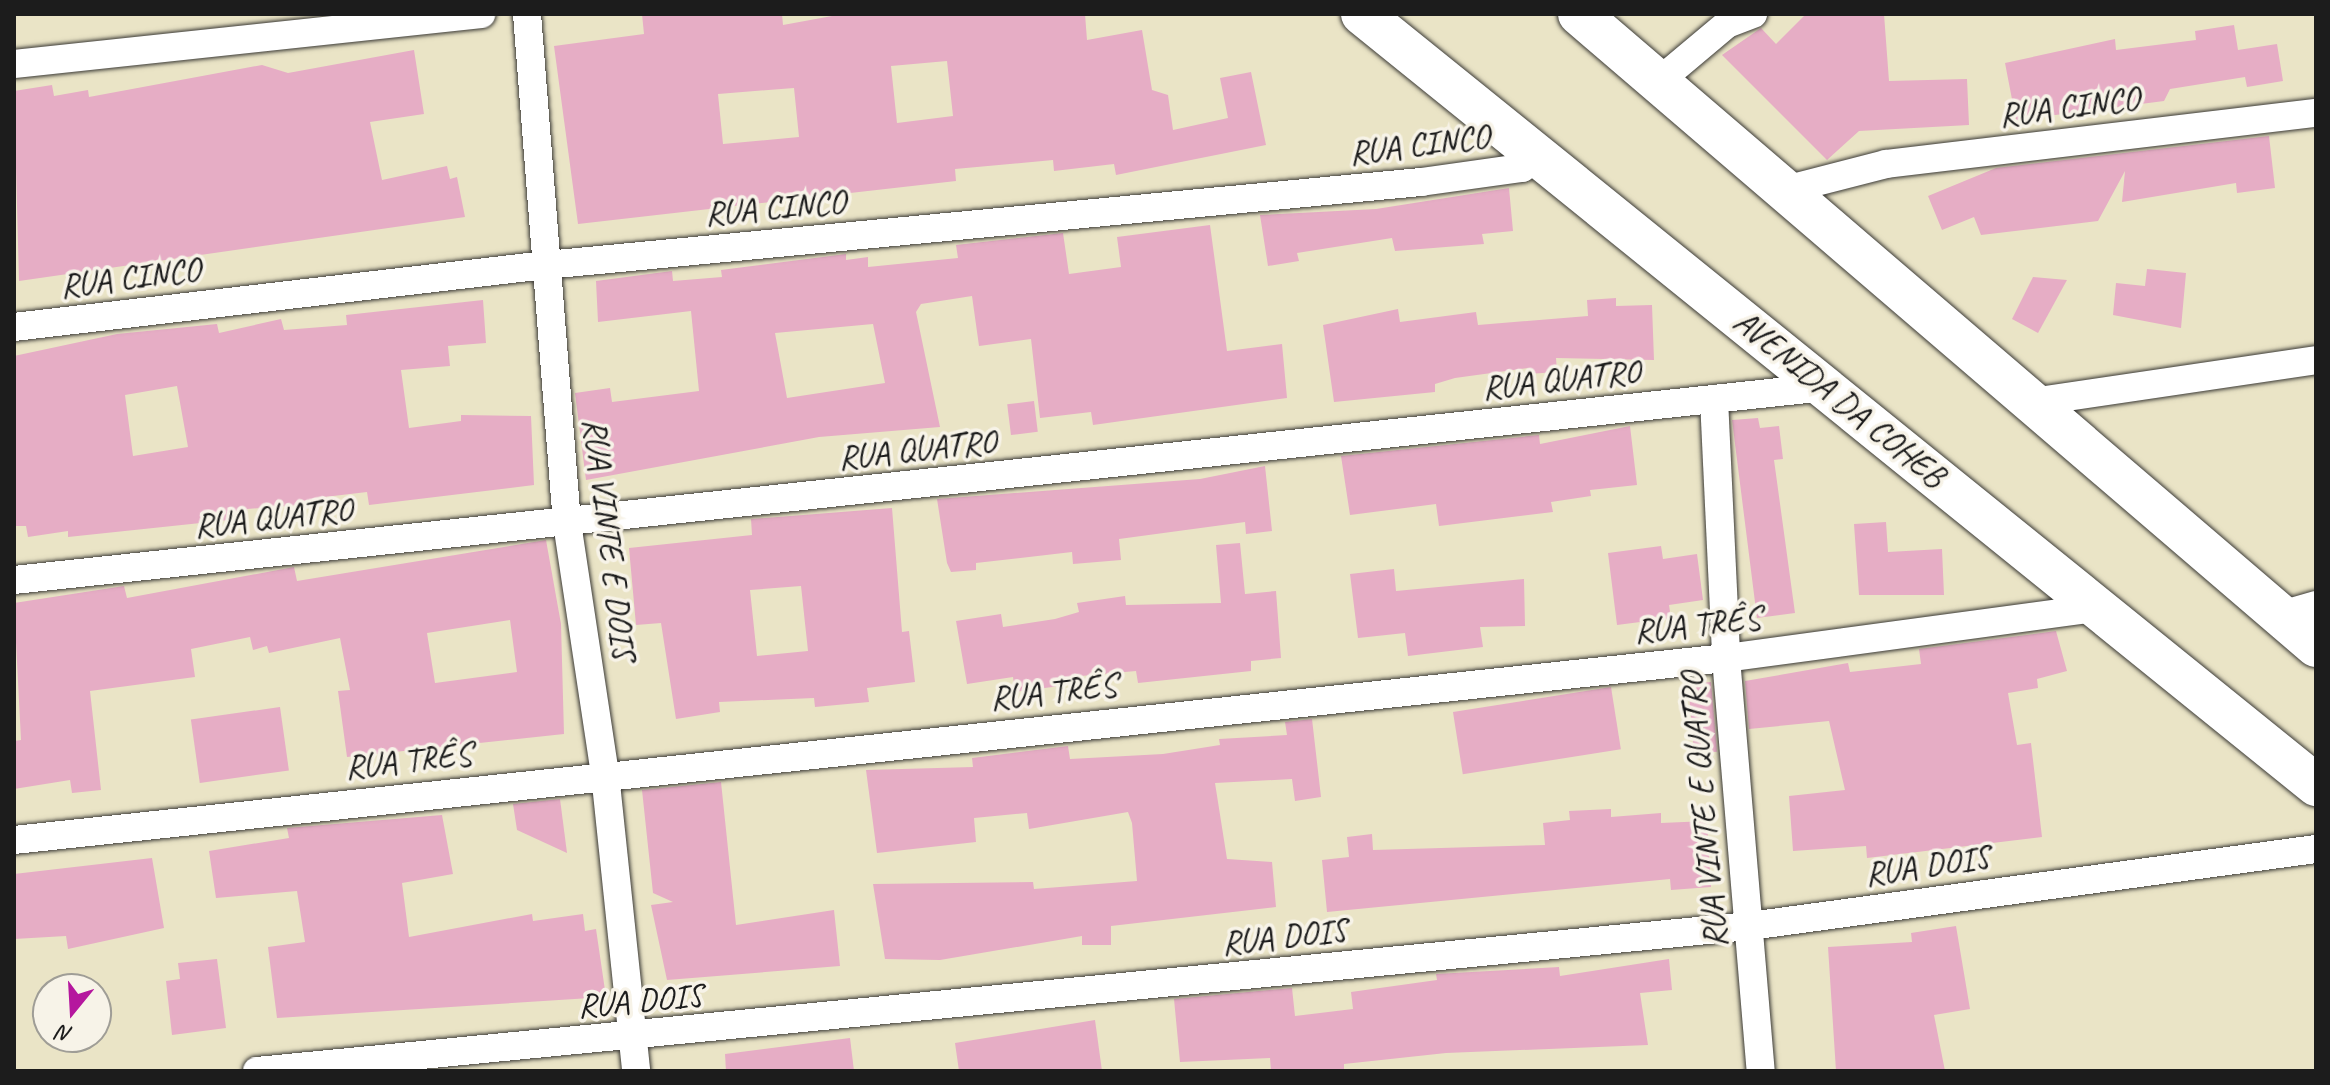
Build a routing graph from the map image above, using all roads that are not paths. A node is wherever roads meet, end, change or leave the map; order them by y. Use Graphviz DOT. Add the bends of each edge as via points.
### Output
graph roads {
  1 [pos="481,14"];
  2 [pos="527,14"];
  3 [pos="1362,14"];
  4 [pos="1579,14"];
  5 [pos="1753,14"];
  6 [pos="14,64"];
  7 [pos="1658,82"];
  8 [pos="2316,113"];
  9 [pos="1539,157"];
  10 [pos="1785,190"];
  11 [pos="546,265"];
  12 [pos="14,327"];
  13 [pos="2316,360"];
  14 [pos="1827,387"];
  15 [pos="1714,399"];
  16 [pos="2032,402"];
  17 [pos="567,523"];
  18 [pos="14,580"];
  19 [pos="2098,608"];
  20 [pos="2298,610"];
  21 [pos="2316,646"];
  22 [pos="1726,658"];
  23 [pos="605,774"];
  24 [pos="2316,785"];
  25 [pos="14,840"];
  26 [pos="2316,849"];
  27 [pos="1750,926"];
  28 [pos="632,1037"];
  29 [pos="257,1071"];
  30 [pos="636,1071"];
  31 [pos="1761,1071"];
  1 -- 6 [label="street"];
  2 -- 11 [label="street, RUA VINTE E DOIS"];
  3 -- 9 [label="main road, AVENIDA DA COHEB"];
  4 -- 7 [label="main road"];
  5 -- 7 [label="street" via="1727,24"];
  7 -- 10 [label="main road"];
  8 -- 10 [label="street, RUA CINCO" via="1886,164"];
  9 -- 11 [label="street, RUA CINCO" via="1522,168 1421,182"];
  9 -- 14 [label="main road, AVENIDA DA COHEB"];
  10 -- 16 [label="main road"];
  11 -- 12 [label="street, RUA CINCO"];
  11 -- 17 [label="street, RUA VINTE E DOIS"];
  13 -- 16 [label="street"];
  14 -- 15 [label="street, RUA QUATRO"];
  14 -- 19 [label="main road, AVENIDA DA COHEB"];
  15 -- 17 [label="street, RUA QUATRO"];
  15 -- 22 [label="street, RUA VINTE E QUATRO"];
  16 -- 20 [label="main road"];
  17 -- 18 [label="street, RUA QUATRO"];
  17 -- 23 [label="street, RUA VINTE E DOIS"];
  19 -- 22 [label="street, RUA TRÊS"];
  19 -- 24 [label="main road, AVENIDA DA COHEB"];
  20 -- 21 [label="main road"];
  22 -- 23 [label="street, RUA TRÊS"];
  22 -- 27 [label="street, RUA VINTE E QUATRO"];
  23 -- 25 [label="street, RUA TRÊS"];
  23 -- 28 [label="street, RUA VINTE E DOIS"];
  26 -- 27 [label="street, RUA DOIS"];
  27 -- 28 [label="street, RUA DOIS"];
  27 -- 31 [label="street, RUA VINTE E QUATRO"];
  28 -- 29 [label="street, RUA DOIS"];
  28 -- 30 [label="street, RUA VINTE E DOIS"];
}
